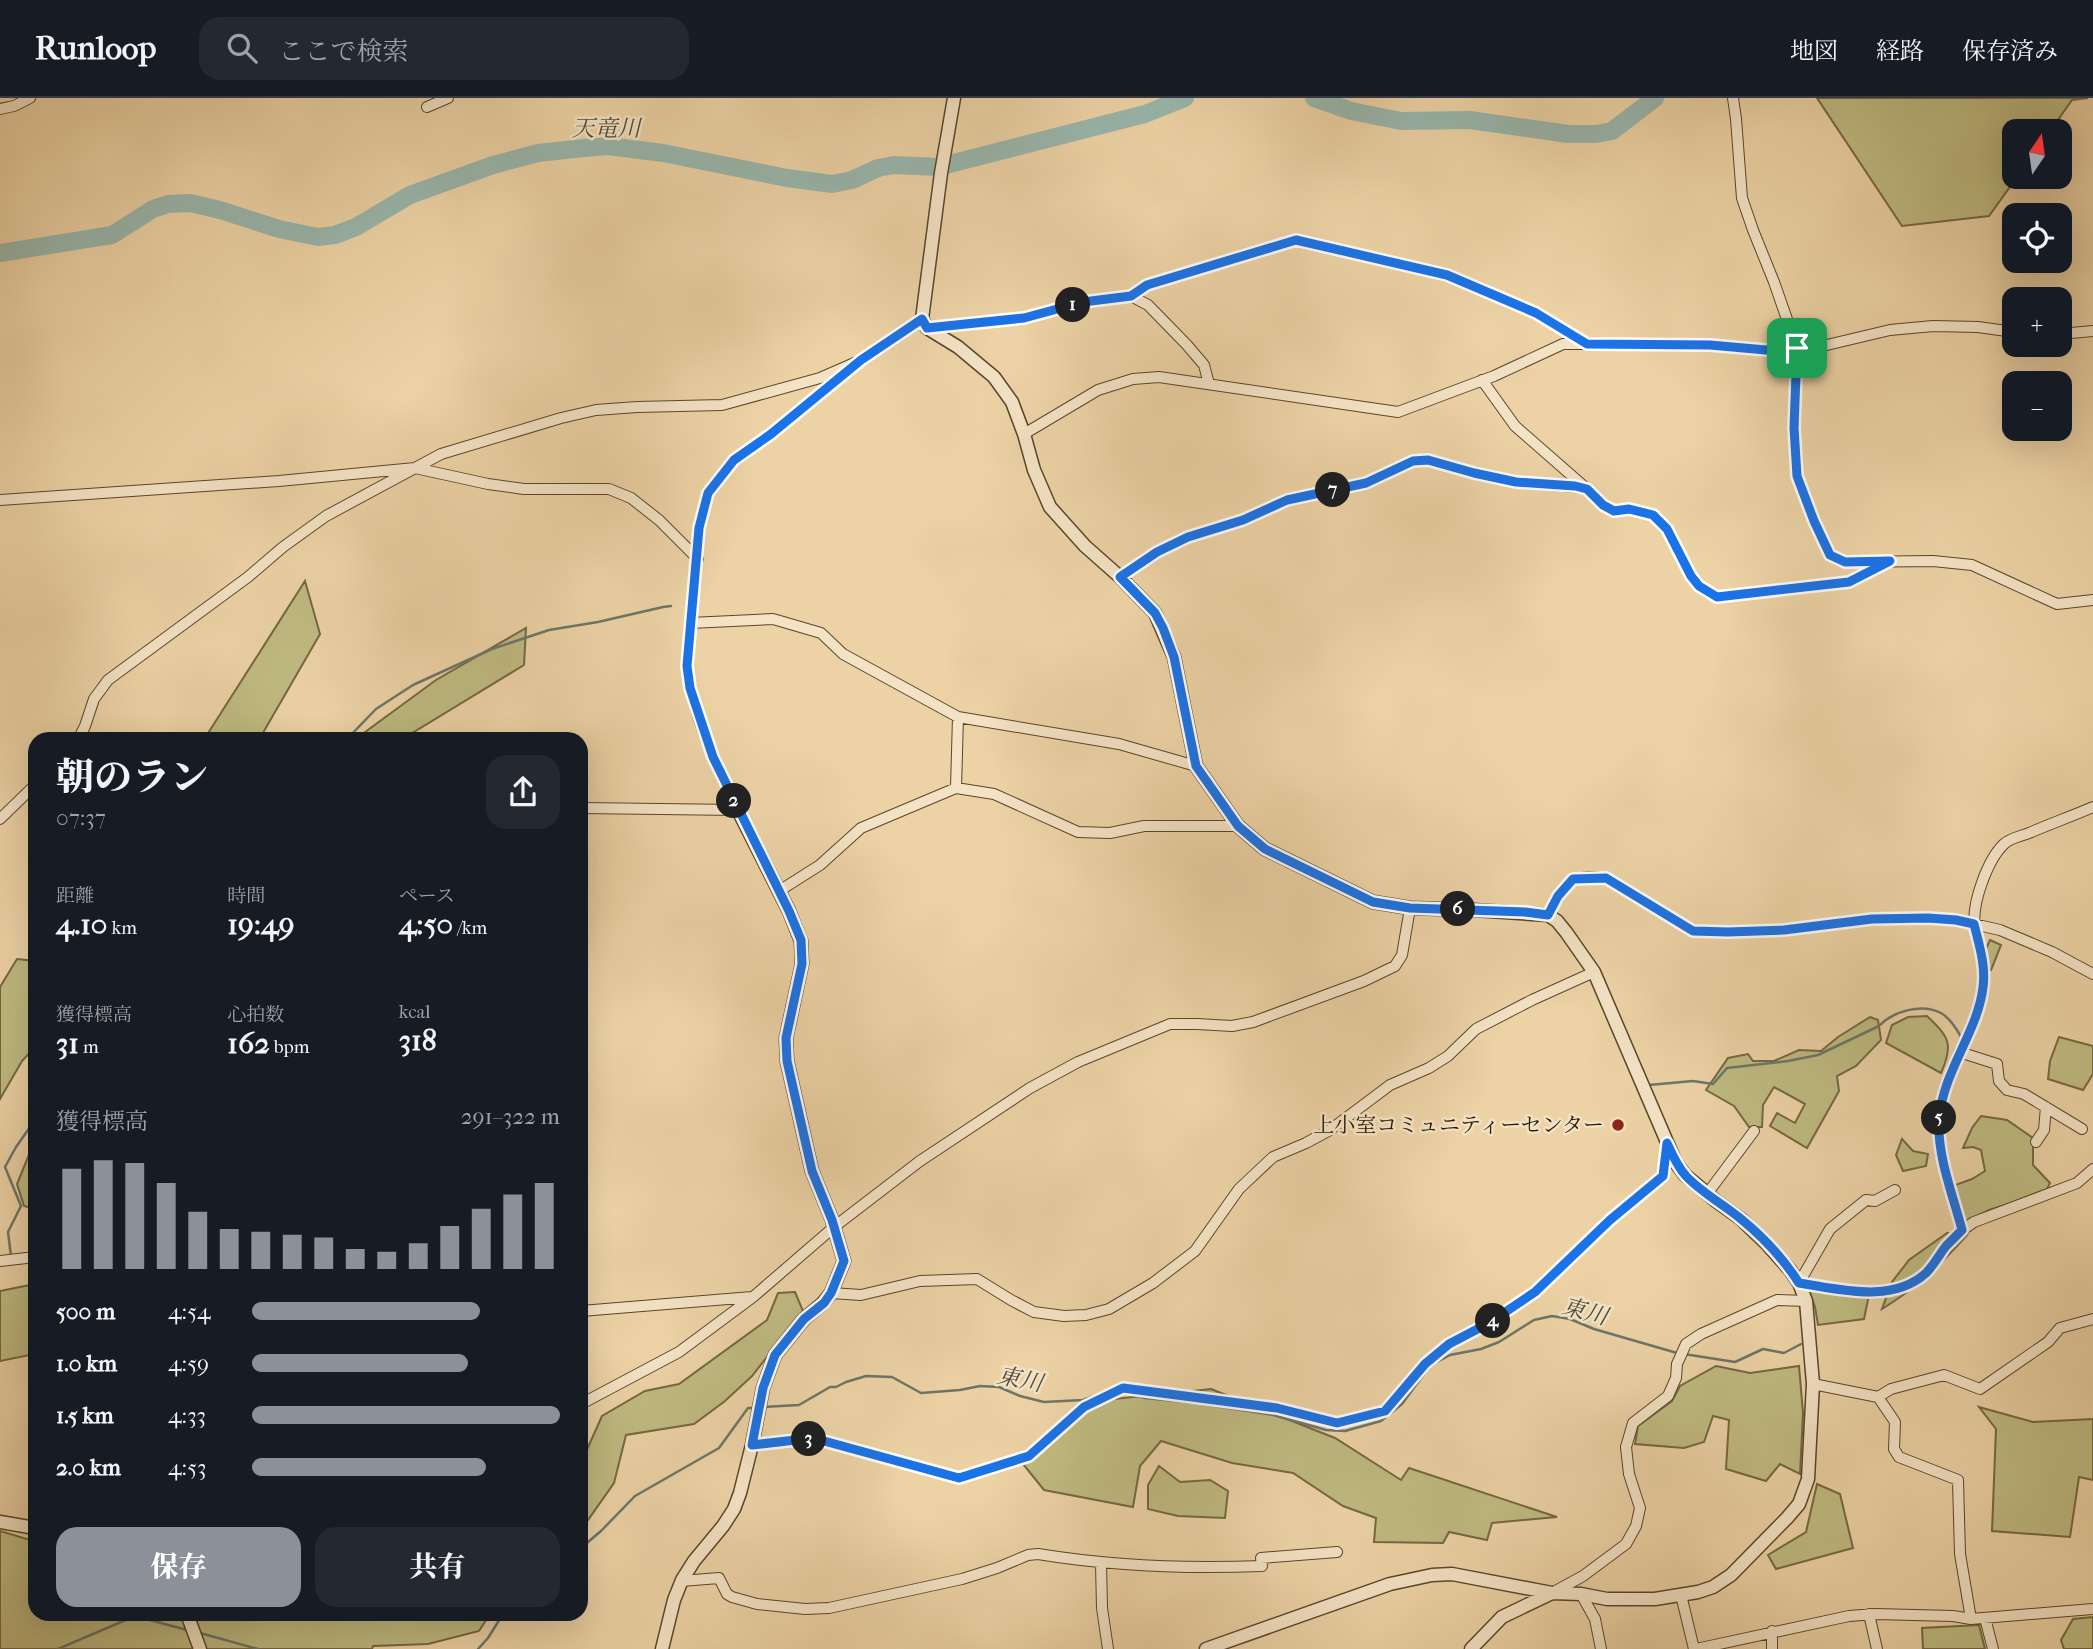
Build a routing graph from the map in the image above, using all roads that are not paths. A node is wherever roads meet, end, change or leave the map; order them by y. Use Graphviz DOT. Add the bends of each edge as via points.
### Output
graph roads {
  1 [pos="30,98"];
  2 [pos="447,98"];
  3 [pos="954,98"];
  4 [pos="1733,98"];
  5 [pos="427,107"];
  6 [pos="0,109"];
  7 [pos="1131,296"];
  8 [pos="924,323"];
  9 [pos="2002,330"];
  10 [pos="2093,331"];
  11 [pos="2072,333"];
  12 [pos="1587,344"];
  13 [pos="1797,348"];
  14 [pos="861,360"];
  15 [pos="1482,380"];
  16 [pos="1209,384"];
  17 [pos="1024,433"];
  18 [pos="415,468"];
  19 [pos="1587,489"];
  20 [pos="0,500"];
  21 [pos="698,559"];
  22 [pos="1890,561"];
  23 [pos="1120,577"];
  24 [pos="2093,600"];
  25 [pos="690,623"];
  26 [pos="958,717"];
  27 [pos="82,732"];
  28 [pos="1196,766"];
  29 [pos="956,788"];
  30 [pos="28,792"];
  31 [pos="2093,807"];
  32 [pos="588,808"];
  33 [pos="738,810"];
  34 [pos="0,819"];
  35 [pos="1238,826"];
  36 [pos="779,891"];
  37 [pos="1410,908"];
  38 [pos="1548,915"];
  39 [pos="1974,924"];
  40 [pos="1594,972"];
  41 [pos="2093,974"];
  42 [pos="1959,1052"];
  43 [pos="2046,1107"];
  44 [pos="2082,1129"];
  45 [pos="1754,1131"];
  46 [pos="2036,1142"];
  47 [pos="1667,1143"];
  48 [pos="2093,1169"];
  49 [pos="1895,1190"];
  50 [pos="1707,1194"];
  51 [pos="834,1227"];
  52 [pos="1962,1230"];
  53 [pos="28,1258"];
  54 [pos="0,1261"];
  55 [pos="1799,1283"];
  56 [pos="831,1293"];
  57 [pos="753,1297"];
  58 [pos="1806,1301"];
  59 [pos="588,1310"];
  60 [pos="2093,1319"];
  61 [pos="1813,1384"];
  62 [pos="1878,1397"];
  63 [pos="588,1400"];
  64 [pos="752,1445"];
  65 [pos="0,1522"];
  66 [pos="28,1525"];
  67 [pos="1337,1552"];
  68 [pos="1101,1563"];
  69 [pos="681,1581"];
  70 [pos="1552,1593"];
  71 [pos="1581,1594"];
  72 [pos="1681,1595"];
  73 [pos="2093,1609"];
  74 [pos="1869,1614"];
  75 [pos="1985,1618"];
  76 [pos="1971,1619"];
  77 [pos="190,1621"];
  78 [pos="1772,1631"];
  79 [pos="200,1649"];
  80 [pos="662,1649"];
  81 [pos="1108,1649"];
  82 [pos="1206,1649"];
  83 [pos="1471,1649"];
  84 [pos="1601,1649"];
  85 [pos="1695,1649"];
  86 [pos="1772,1649"];
  87 [pos="1877,1649"];
  88 [pos="1993,1649"];
  1 -- 6 [label="street"];
  2 -- 5 [label="street"];
  3 -- 8 [label="street"];
  4 -- 13 [label="street" via="1742,198"];
  7 -- 8 [label="street" via="1083,302 1024,318"];
  7 -- 12 [label="street" via="1147,285 1296,240 1447,275 1536,313"];
  7 -- 16 [label="street" via="1148,305 1187,345 1204,365"];
  8 -- 14 [label="street"];
  8 -- 17 [label="street" via="994,377 1012,402"];
  9 -- 13 [label="street" via="1933,326"];
  10 -- 11 [label="street"];
  12 -- 13 [label="street"];
  12 -- 15 [label="street" via="1563,344"];
  13 -- 22 [label="street" via="1797,476 1814,521 1830,555 1845,562"];
  14 -- 18 [label="street" via="820,378 722,405 596,410 561,418 441,453"];
  14 -- 21 [label="street" via="734,460 708,493 699,528"];
  15 -- 16 [label="street" via="1398,412"];
  15 -- 19 [label="street" via="1515,426"];
  16 -- 17 [label="street" via="1159,377 1133,379 1098,390"];
  17 -- 23 [label="street" via="1050,507 1085,547"];
  18 -- 20 [label="street"];
  18 -- 21 [label="street" via="524,489 609,489 631,498 659,520"];
  18 -- 27 [label="street" via="326,516 108,680 94,699"];
  19 -- 22 [label="street" via="1614,511 1629,509 1653,515 1667,529 1691,576 1717,597 1849,582"];
  19 -- 23 [label="street" via="1516,482 1428,460 1413,461 1366,483 1287,500 1188,537"];
  21 -- 25 [label="street"];
  22 -- 24 [label="street" via="1972,565 2057,604"];
  23 -- 28 [label="street" via="1155,613 1163,628 1174,657"];
  25 -- 26 [label="street" via="773,619 821,633 843,654"];
  25 -- 33 [label="street" via="690,688 713,757"];
  26 -- 28 [label="street" via="1119,744"];
  26 -- 29 [label="street"];
  28 -- 35 [label="street"];
  29 -- 35 [label="street" via="995,794 1078,832 1110,833 1144,826"];
  29 -- 36 [label="street" via="861,828 820,865"];
  30 -- 34 [label="street"];
  31 -- 39 [label="street" via="2005,842 1986,872 1976,899"];
  32 -- 33 [label="street"];
  33 -- 36 [label="street"];
  35 -- 37 [label="street" via="1265,849 1318,877 1373,902"];
  36 -- 51 [label="street" via="801,940 802,964 786,1038 787,1061 812,1171"];
  37 -- 38 [label="street"];
  37 -- 51 [label="street" via="1402,955 1395,966 1254,1022 1170,1024 1078,1062 920,1161"];
  38 -- 39 [label="street" via="1573,879 1590,877 1606,878 1693,931 1784,930 1872,919 1928,918"];
  38 -- 40 [label="street" via="1558,921"];
  39 -- 41 [label="street" via="2000,930"];
  39 -- 42 [label="street" via="1983,962 1983,988"];
  40 -- 47 [label="street"];
  40 -- 56 [label="street" via="1476,1029 1429,1068 1390,1085 1330,1130 1273,1157 1239,1189 1195,1251 1109,1309 1075,1316 1034,1312 976,1279 920,1281 861,1295"];
  42 -- 43 [label="street" via="1997,1064 1999,1081 2007,1090"];
  42 -- 52 [label="street" via="1939,1121 1941,1152"];
  43 -- 44 [label="street"];
  43 -- 46 [label="street" via="2044,1130"];
  45 -- 50 [label="street"];
  47 -- 50 [label="street" via="1685,1175"];
  47 -- 64 [label="street" via="1663,1176 1535,1292 1449,1344 1425,1364 1385,1411 1337,1423 1277,1408 1123,1388 1084,1407 1029,1456 959,1478 813,1438"];
  48 -- 52 [label="street" via="2077,1183"];
  49 -- 55 [label="street" via="1875,1201 1866,1200 1830,1229"];
  50 -- 55 [label="street" via="1741,1219"];
  51 -- 56 [label="street" via="844,1261"];
  51 -- 57 [label="street"];
  52 -- 55 [label="street" via="1927,1272 1895,1290"];
  53 -- 54 [label="street"];
  55 -- 58 [label="street"];
  56 -- 64 [label="street" via="775,1355"];
  57 -- 59 [label="street"];
  57 -- 63 [label="street" via="679,1352"];
  58 -- 61 [label="street"];
  58 -- 70 [label="street" via="1777,1300 1686,1344 1668,1396 1633,1423 1626,1447 1640,1508 1636,1526 1626,1544"];
  60 -- 62 [label="street" via="2060,1328 2048,1342 1980,1389 1944,1375"];
  61 -- 62 [label="street"];
  61 -- 72 [label="street" via="1808,1479 1800,1504 1731,1575 1713,1587"];
  62 -- 76 [label="street" via="1895,1422 1894,1449 1899,1457 1958,1480 1960,1555"];
  64 -- 69 [label="street" via="734,1509"];
  65 -- 66 [label="street"];
  67 -- 68 [label="street" via="1261,1558 1262,1566"];
  68 -- 69 [label="street" via="1028,1555 962,1579 829,1608 757,1604 727,1594 719,1578"];
  68 -- 81 [label="street"];
  69 -- 80 [label="street"];
  70 -- 71 [label="street"];
  70 -- 82 [label="street" via="1432,1574"];
  70 -- 83 [label="street" via="1502,1618"];
  71 -- 72 [label="street" via="1607,1599"];
  71 -- 84 [label="street" via="1595,1619"];
  72 -- 85 [label="street"];
  73 -- 75 [label="street"];
  74 -- 76 [label="street"];
  74 -- 78 [label="street"];
  74 -- 87 [label="street"];
  75 -- 76 [label="street"];
  75 -- 88 [label="street"];
  77 -- 79 [label="street"];
  78 -- 85 [label="street"];
  78 -- 86 [label="street"];
}
